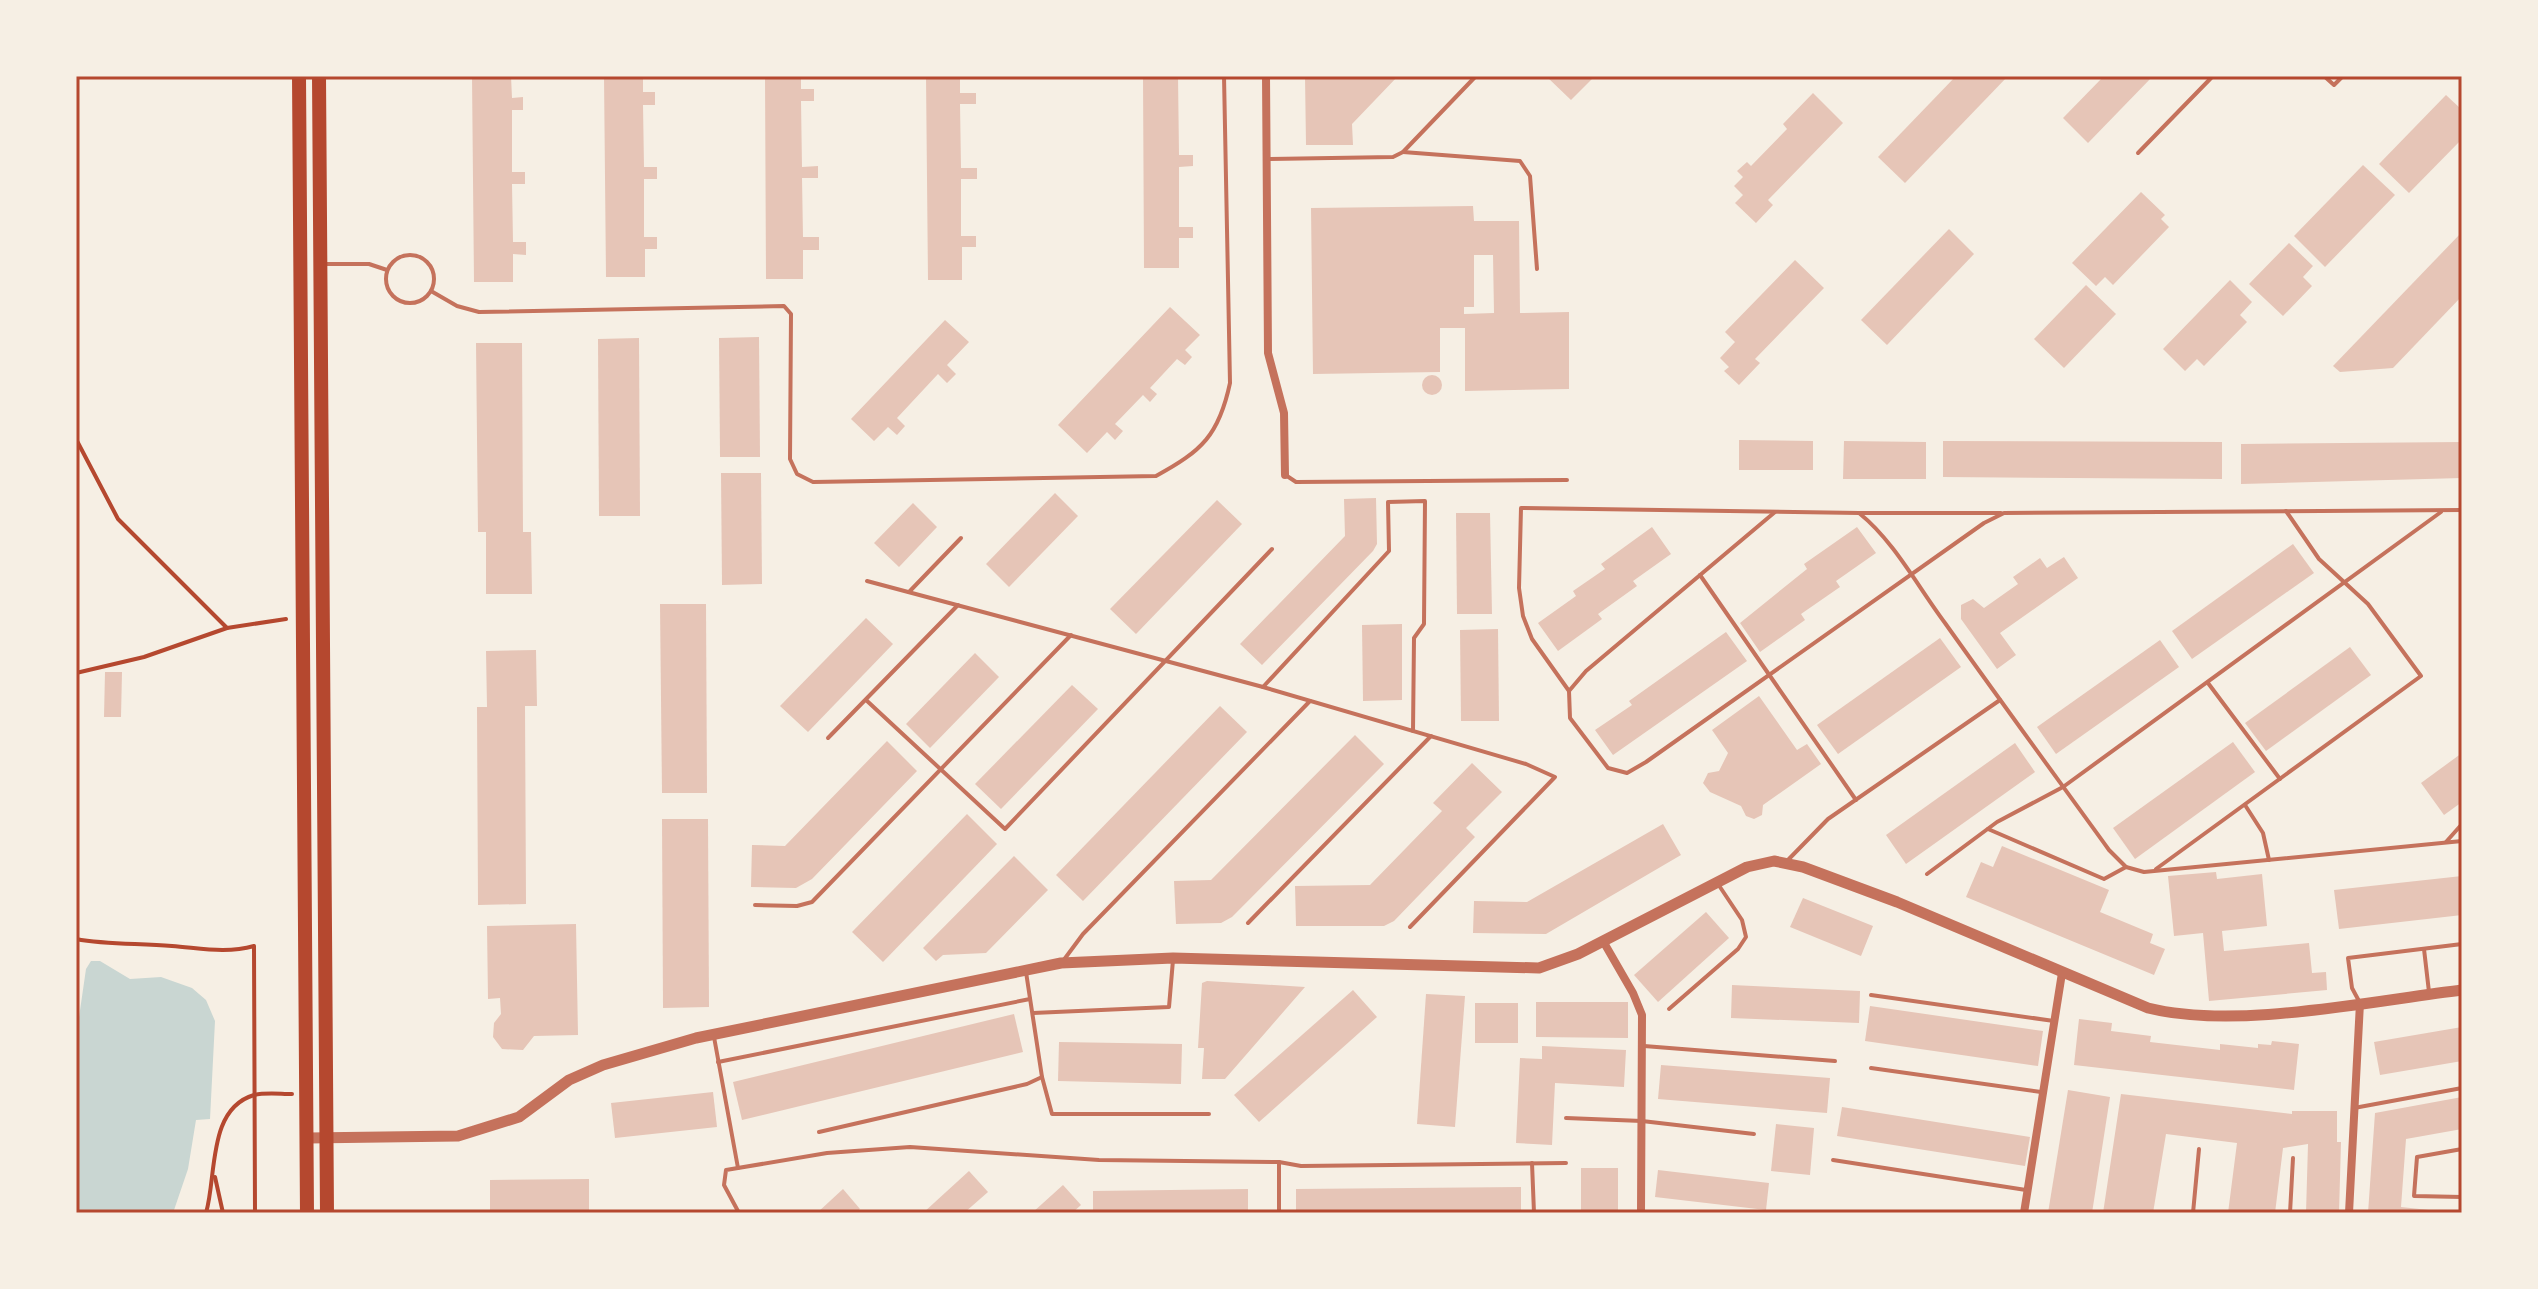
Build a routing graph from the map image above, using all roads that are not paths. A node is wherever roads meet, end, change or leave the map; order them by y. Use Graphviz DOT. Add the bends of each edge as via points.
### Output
graph roads {
  1 [pos="299,76"];
  2 [pos="319,76"];
  3 [pos="1224,76"];
  4 [pos="1266,76"];
  5 [pos="1476,76"];
  6 [pos="2213,76"];
  7 [pos="2324,76"];
  8 [pos="2343,76"];
  9 [pos="1403,152"];
  10 [pos="2138,153"];
  11 [pos="1268,159"];
  12 [pos="321,264"];
  13 [pos="1537,269"];
  14 [pos="387,270"];
  15 [pos="431,291"];
  16 [pos="1285,475"];
  17 [pos="1567,480"];
  18 [pos="1777,510"];
  19 [pos="2443,510"];
  20 [pos="2462,510"];
  21 [pos="2286,511"];
  22 [pos="1859,513"];
  23 [pos="2004,513"];
  24 [pos="961,538"];
  25 [pos="1272,549"];
  26 [pos="1700,575"];
  27 [pos="1911,576"];
  28 [pos="867,581"];
  29 [pos="2347,583"];
  30 [pos="909,592"];
  31 [pos="958,605"];
  32 [pos="1071,635"];
  33 [pos="1164,661"];
  34 [pos="1769,676"];
  35 [pos="2208,683"];
  36 [pos="1263,687"];
  37 [pos="1569,691"];
  38 [pos="866,700"];
  39 [pos="2000,700"];
  40 [pos="1310,701"];
  41 [pos="1413,731"];
  42 [pos="1431,736"];
  43 [pos="828,738"];
  44 [pos="941,770"];
  45 [pos="2280,779"];
  46 [pos="2063,787"];
  47 [pos="1856,800"];
  48 [pos="2245,805"];
  49 [pos="2462,824"];
  50 [pos="1988,829"];
  51 [pos="2462,841"];
  52 [pos="2446,842"];
  53 [pos="2269,860"];
  54 [pos="1785,863"];
  55 [pos="2126,867"];
  56 [pos="2154,871"];
  57 [pos="1927,874"];
  58 [pos="1717,882"];
  59 [pos="755,905"];
  60 [pos="1248,923"];
  61 [pos="1410,927"];
  62 [pos="1603,941"];
  63 [pos="2462,944"];
  64 [pos="2424,949"];
  65 [pos="1173,958"];
  66 [pos="1061,963"];
  67 [pos="1026,970"];
  68 [pos="2062,973"];
  69 [pos="2462,990"];
  70 [pos="2429,994"];
  71 [pos="1871,995"];
  72 [pos="1030,999"];
  73 [pos="2360,1003"];
  74 [pos="1669,1009"];
  75 [pos="1032,1013"];
  76 [pos="2054,1021"];
  77 [pos="713,1034"];
  78 [pos="1642,1046"];
  79 [pos="1835,1061"];
  80 [pos="718,1062"];
  81 [pos="1871,1068"];
  82 [pos="1042,1077"];
  83 [pos="2462,1088"];
  84 [pos="2043,1092"];
  85 [pos="2354,1108"];
  86 [pos="1209,1114"];
  87 [pos="1566,1118"];
  88 [pos="1642,1121"];
  89 [pos="819,1132"];
  90 [pos="1754,1134"];
  91 [pos="327,1137"];
  92 [pos="308,1138"];
  93 [pos="2199,1149"];
  94 [pos="2462,1149"];
  95 [pos="2293,1158"];
  96 [pos="1833,1160"];
  97 [pos="1279,1162"];
  98 [pos="1532,1163"];
  99 [pos="1566,1163"];
  100 [pos="738,1168"];
  101 [pos="2028,1190"];
  102 [pos="2462,1197"];
  103 [pos="307,1213"];
  104 [pos="327,1213"];
  105 [pos="739,1213"];
  106 [pos="1279,1213"];
  107 [pos="1534,1213"];
  108 [pos="1641,1213"];
  109 [pos="2024,1213"];
  110 [pos="2193,1213"];
  111 [pos="2290,1213"];
  112 [pos="2349,1213"];
  1 -- 92 [label="main road"];
  2 -- 12 [label="main road"];
  3 -- 15 [label="lane" via="1230,383 1223,417 1208,440 1156,476 813,482 797,474 790,459 791,314 784,306 479,312"];
  4 -- 11 [label="street"];
  5 -- 9 [label="lane"];
  6 -- 10 [label="lane"];
  7 -- 8 [label="lane" via="2334,85"];
  9 -- 11 [label="lane" via="1393,157"];
  9 -- 13 [label="lane" via="1520,161 1530,176"];
  11 -- 16 [label="street" via="1268,353 1284,413"];
  12 -- 14 [label="lane" via="369,264"];
  12 -- 91 [label="main road"];
  14 -- 15 [label="lane" via="387,288 399,301 417,302"];
  14 -- 15 [label="lane" via="398,257 423,258 434,276"];
  16 -- 17 [label="lane" via="1296,482"];
  18 -- 22 [label="lane"];
  18 -- 26 [label="lane"];
  18 -- 37 [label="lane" via="1521,508 1523,616 1532,639"];
  19 -- 20 [label="lane"];
  19 -- 21 [label="lane"];
  19 -- 29 [label="lane"];
  21 -- 23 [label="lane"];
  21 -- 29 [label="lane" via="2319,559"];
  22 -- 23 [label="lane"];
  22 -- 27 [label="lane"];
  23 -- 27 [label="lane"];
  24 -- 30 [label="lane"];
  25 -- 33 [label="lane"];
  26 -- 34 [label="lane"];
  26 -- 37 [label="lane"];
  27 -- 34 [label="lane"];
  27 -- 39 [label="lane"];
  28 -- 30 [label="lane"];
  29 -- 35 [label="lane"];
  29 -- 45 [label="lane" via="2421,676"];
  30 -- 31 [label="lane"];
  31 -- 32 [label="lane"];
  31 -- 38 [label="lane"];
  32 -- 33 [label="lane"];
  32 -- 44 [label="lane"];
  33 -- 36 [label="lane"];
  33 -- 44 [label="lane" via="1005,829"];
  34 -- 37 [label="lane" via="1627,773 1608,768 1570,718"];
  34 -- 47 [label="lane"];
  35 -- 45 [label="lane"];
  35 -- 46 [label="lane"];
  36 -- 40 [label="lane"];
  36 -- 41 [label="lane" via="1389,551 1388,502 1425,501 1424,624 1414,638"];
  38 -- 43 [label="lane"];
  38 -- 44 [label="lane"];
  39 -- 46 [label="lane"];
  39 -- 47 [label="lane"];
  40 -- 41 [label="lane"];
  40 -- 66 [label="lane" via="1083,934"];
  41 -- 42 [label="lane"];
  42 -- 60 [label="lane"];
  42 -- 61 [label="lane" via="1555,777"];
  44 -- 59 [label="lane" via="812,902"];
  45 -- 48 [label="lane"];
  46 -- 50 [label="lane"];
  46 -- 55 [label="lane"];
  47 -- 54 [label="lane" via="1828,819"];
  48 -- 53 [label="lane" via="2263,833"];
  48 -- 56 [label="lane"];
  49 -- 52 [label="lane"];
  50 -- 55 [label="lane" via="2104,879"];
  50 -- 57 [label="lane"];
  51 -- 52 [label="lane"];
  52 -- 53 [label="lane"];
  53 -- 56 [label="lane"];
  54 -- 58 [label="street" via="1747,867"];
  54 -- 68 [label="street" via="1897,902"];
  55 -- 56 [label="lane"];
  58 -- 62 [label="street"];
  58 -- 74 [label="lane" via="1742,920 1746,937"];
  62 -- 65 [label="street" via="1539,968"];
  62 -- 78 [label="street" via="1638,1004"];
  63 -- 64 [label="lane"];
  64 -- 70 [label="lane"];
  64 -- 73 [label="lane" via="2348,958"];
  65 -- 66 [label="street"];
  65 -- 75 [label="lane" via="1169,1007"];
  66 -- 67 [label="street"];
  67 -- 72 [label="lane"];
  67 -- 77 [label="street"];
  68 -- 73 [label="street" via="2181,1016"];
  68 -- 76 [label="street"];
  69 -- 70 [label="street"];
  70 -- 73 [label="street"];
  71 -- 76 [label="lane"];
  72 -- 75 [label="lane"];
  72 -- 80 [label="lane"];
  73 -- 85 [label="street"];
  75 -- 82 [label="lane"];
  76 -- 84 [label="street"];
  77 -- 80 [label="lane"];
  77 -- 91 [label="street" via="603,1065 496,1126 458,1136"];
  78 -- 79 [label="lane"];
  78 -- 88 [label="street"];
  80 -- 100 [label="lane"];
  81 -- 84 [label="lane"];
  82 -- 86 [label="lane" via="1052,1114"];
  82 -- 89 [label="lane"];
  83 -- 85 [label="lane"];
  84 -- 101 [label="street"];
  85 -- 112 [label="street"];
  87 -- 88 [label="lane"];
  88 -- 90 [label="lane"];
  88 -- 108 [label="street"];
  91 -- 92 [label="street"];
  91 -- 104 [label="main road"];
  92 -- 103 [label="main road"];
  93 -- 110 [label="lane"];
  94 -- 102 [label="lane" via="2417,1157 2414,1196"];
  95 -- 111 [label="lane"];
  96 -- 101 [label="lane"];
  97 -- 98 [label="lane"];
  97 -- 100 [label="lane" via="1099,1160 910,1147 827,1153"];
  97 -- 106 [label="lane"];
  98 -- 99 [label="lane"];
  98 -- 107 [label="lane"];
  100 -- 105 [label="lane" via="726,1170 724,1185"];
  101 -- 109 [label="street"];
}
